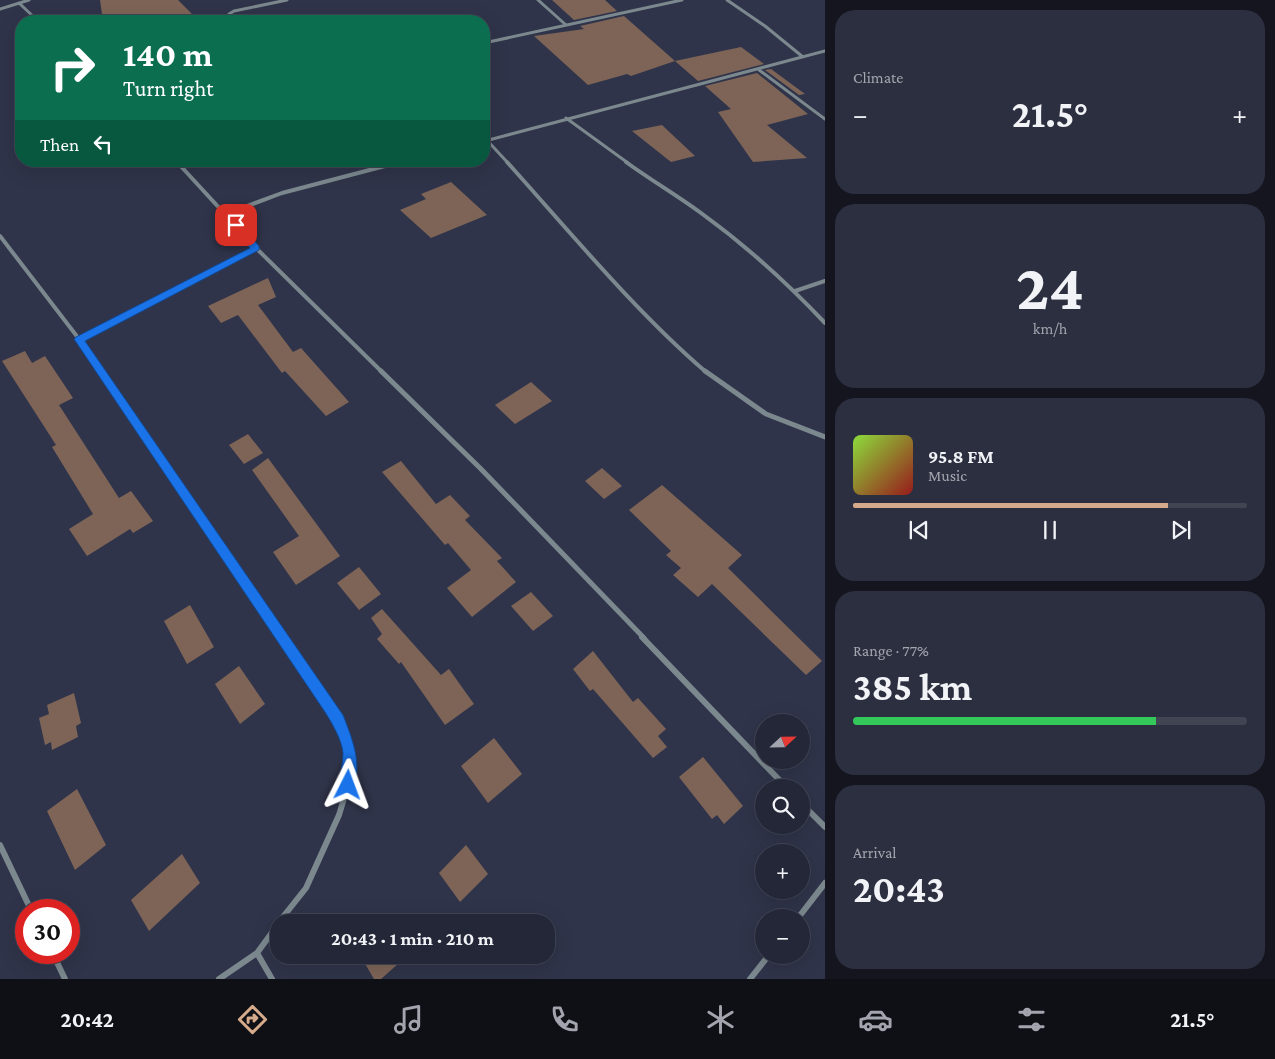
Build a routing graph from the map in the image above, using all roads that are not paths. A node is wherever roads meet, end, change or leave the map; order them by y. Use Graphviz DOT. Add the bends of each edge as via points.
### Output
graph roads {
  1 [pos="29,0"];
  2 [pos="287,0"];
  3 [pos="538,0"];
  4 [pos="682,0"];
  5 [pos="727,0"];
  6 [pos="19,3"];
  7 [pos="0,9"];
  8 [pos="32,15"];
  9 [pos="229,15"];
  10 [pos="566,25"];
  11 [pos="490,42"];
  12 [pos="825,51"];
  13 [pos="803,57"];
  14 [pos="759,70"];
  15 [pos="566,118"];
  16 [pos="825,119"];
  17 [pos="490,138"];
  18 [pos="490,145"];
  19 [pos="182,167"];
  20 [pos="381,167"];
  21 [pos="226,214"];
  22 [pos="0,236"];
  23 [pos="256,248"];
  24 [pos="825,281"];
  25 [pos="795,291"];
  26 [pos="825,323"];
  27 [pos="79,339"];
  28 [pos="825,437"];
  29 [pos="778,779"];
  30 [pos="810,811"];
  31 [pos="825,827"];
  32 [pos="0,845"];
  33 [pos="825,883"];
  34 [pos="26,899"];
  35 [pos="805,909"];
  36 [pos="286,914"];
  37 [pos="270,935"];
  38 [pos="257,953"];
  39 [pos="58,964"];
  40 [pos="762,964"];
  41 [pos="65,979"];
  42 [pos="219,979"];
  43 [pos="272,979"];
  44 [pos="750,979"];
  1 -- 6 [label="street"];
  2 -- 9 [label="street" via="234,11"];
  3 -- 10 [label="street"];
  4 -- 10 [label="street"];
  5 -- 13 [label="street"];
  6 -- 7 [label="street"];
  6 -- 8 [label="street"];
  10 -- 11 [label="street"];
  12 -- 13 [label="street"];
  13 -- 14 [label="street"];
  14 -- 15 [label="street"];
  14 -- 16 [label="street"];
  15 -- 17 [label="street"];
  15 -- 25 [label="street" via="704,215"];
  18 -- 28 [label="street" via="601,267 705,371 766,414"];
  19 -- 21 [label="street"];
  20 -- 21 [label="street" via="282,192"];
  21 -- 23 [label="street"];
  22 -- 27 [label="street"];
  23 -- 27 [label="street"];
  23 -- 29 [label="street" via="482,469"];
  24 -- 25 [label="street"];
  25 -- 26 [label="street"];
  27 -- 36 [label="street" via="322,694 338,720 350,752 348,785 339,815 306,888"];
  30 -- 31 [label="street"];
  32 -- 34 [label="street"];
  33 -- 35 [label="street"];
  37 -- 38 [label="street"];
  38 -- 42 [label="street"];
  38 -- 43 [label="street"];
  39 -- 41 [label="street"];
  40 -- 44 [label="street"];
}
